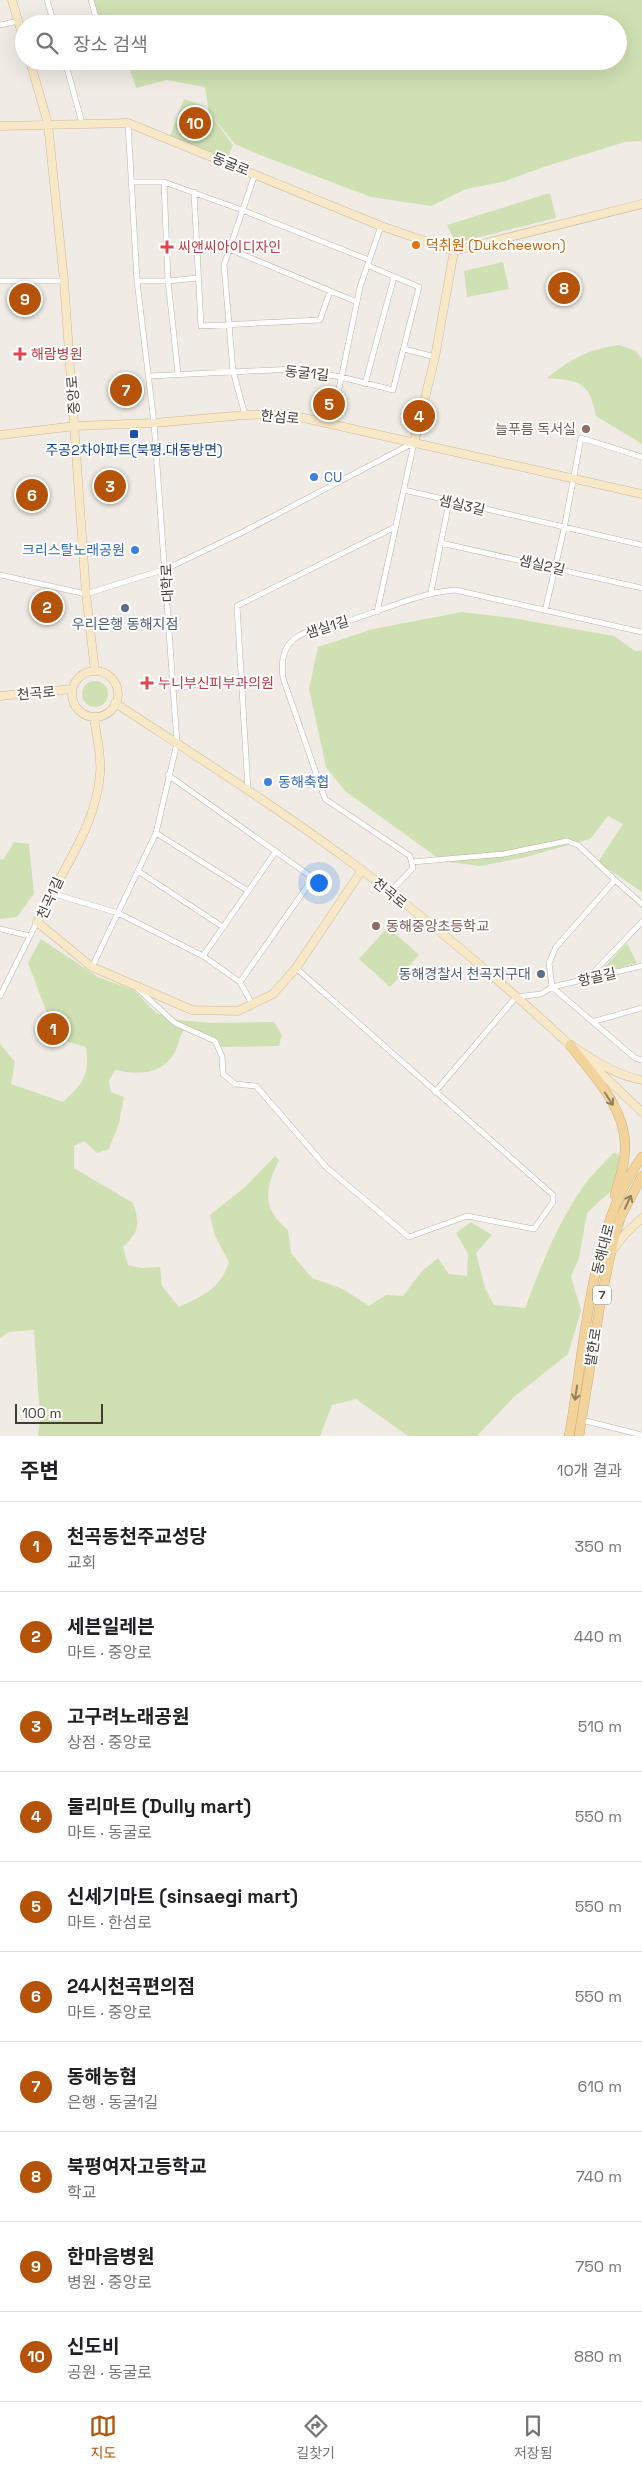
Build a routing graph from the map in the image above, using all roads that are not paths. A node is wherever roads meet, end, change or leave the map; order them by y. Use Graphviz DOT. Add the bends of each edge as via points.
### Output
graph roads {
  1 [pos="12,0"];
  2 [pos="47,0"];
  3 [pos="91,0"];
  4 [pos="17,15"];
  5 [pos="51,15"];
  6 [pos="95,15"];
  7 [pos="0,25"];
  8 [pos="15,26"];
  9 [pos="33,70"];
  10 [pos="68,70"];
  11 [pos="82,123"];
  12 [pos="128,123"];
  13 [pos="48,124"];
  14 [pos="0,126"];
  15 [pos="255,174"];
  16 [pos="131,182"];
  17 [pos="164,182"];
  18 [pos="194,192"];
  19 [pos="642,204"];
  20 [pos="242,210"];
  21 [pos="381,226"];
  22 [pos="229,249"];
  23 [pos="454,250"];
  24 [pos="369,263"];
  25 [pos="394,277"];
  26 [pos="198,278"];
  27 [pos="0,281"];
  28 [pos="137,281"];
  29 [pos="168,281"];
  30 [pos="64,282"];
  31 [pos="330,290"];
  32 [pos="357,302"];
  33 [pos="229,324"];
  34 [pos="404,349"];
  35 [pos="435,357"];
  36 [pos="233,371"];
  37 [pos="178,373"];
  38 [pos="150,376"];
  39 [pos="341,377"];
  40 [pos="365,384"];
  41 [pos="245,415"];
  42 [pos="154,423"];
  43 [pos="328,424"];
  44 [pos="76,426"];
  45 [pos="0,435"];
  46 [pos="414,443"];
  47 [pos="642,457"];
  48 [pos="574,479"];
  49 [pos="404,490"];
  50 [pos="642,494"];
  51 [pos="449,502"];
  52 [pos="395,527"];
  53 [pos="564,529"];
  54 [pos="441,543"];
  55 [pos="642,545"];
  56 [pos="554,568"];
  57 [pos="166,569"];
  58 [pos="0,575"];
  59 [pos="642,588"];
  60 [pos="431,592"];
  61 [pos="86,594"];
  62 [pos="545,611"];
  63 [pos="377,612"];
  64 [pos="642,632"];
  65 [pos="95,671"];
  66 [pos="202,684"];
  67 [pos="173,688"];
  68 [pos="72,689"];
  69 [pos="0,696"];
  70 [pos="115,703"];
  71 [pos="94,717"];
  72 [pos="177,743"];
  73 [pos="168,775"];
  74 [pos="248,791"];
  75 [pos="156,833"];
  76 [pos="276,851"];
  77 [pos="412,862"];
  78 [pos="362,870"];
  79 [pos="138,871"];
  80 [pos="615,880"];
  81 [pos="248,891"];
  82 [pos="50,892"];
  83 [pos="390,892"];
  84 [pos="642,904"];
  85 [pos="118,913"];
  86 [pos="37,922"];
  87 [pos="642,922"];
  88 [pos="223,927"];
  89 [pos="0,929"];
  90 [pos="30,936"];
  91 [pos="203,956"];
  92 [pos="642,966"];
  93 [pos="92,967"];
  94 [pos="296,968"];
  95 [pos="587,980"];
  96 [pos="240,982"];
  97 [pos="134,986"];
  98 [pos="552,986"];
  99 [pos="0,996"];
  100 [pos="516,997"];
  101 [pos="252,1004"];
  102 [pos="642,1008"];
  103 [pos="595,1021"];
  104 [pos="570,1045"];
  105 [pos="642,1060"];
  106 [pos="642,1080"];
  107 [pos="435,1092"];
  108 [pos="642,1112"];
  109 [pos="642,1157"];
  110 [pos="642,1176"];
  111 [pos="642,1218"];
  112 [pos="608,1224"];
  113 [pos="611,1252"];
  114 [pos="577,1419"];
  115 [pos="642,1435"];
  116 [pos="569,1436"];
  117 [pos="579,1436"];
  1 -- 4 [label="street"];
  2 -- 5 [label="street"];
  3 -- 6 [label="street"];
  7 -- 8 [label="street"];
  9 -- 13 [label="street, 중앙로"];
  10 -- 11 [label="street"];
  11 -- 12 [label="street, 동굴로"];
  11 -- 13 [label="street, 동굴로"];
  12 -- 15 [label="street, 동굴로"];
  12 -- 16 [label="street, 대학로"];
  13 -- 14 [label="street, 동굴로"];
  13 -- 30 [label="street, 중앙로"];
  15 -- 20 [label="street"];
  15 -- 21 [label="street, 동굴로"];
  16 -- 17 [label="street, 동굴1길"];
  16 -- 28 [label="street, 대학로"];
  17 -- 18 [label="street, 동굴1길"];
  17 -- 29 [label="street"];
  18 -- 20 [label="street, 동굴1길"];
  18 -- 26 [label="street"];
  19 -- 23 [label="street"];
  20 -- 22 [label="street"];
  20 -- 24 [label="street, 동굴1길"];
  21 -- 23 [label="street, 동굴로"];
  21 -- 24 [label="street"];
  22 -- 31 [label="street"];
  22 -- 33 [label="street" via="224,266"];
  23 -- 35 [label="street"];
  24 -- 25 [label="street, 동굴1길"];
  24 -- 32 [label="street"];
  25 -- 34 [label="street, 동굴1길" via="419,286"];
  25 -- 40 [label="street"];
  26 -- 29 [label="street"];
  26 -- 33 [label="street" via="201,326"];
  27 -- 30 [label="street"];
  28 -- 29 [label="street"];
  28 -- 38 [label="street, 대학로"];
  29 -- 37 [label="street"];
  30 -- 44 [label="street, 중앙로"];
  31 -- 32 [label="street"];
  31 -- 33 [label="street" via="320,320"];
  32 -- 39 [label="street"];
  33 -- 36 [label="street"];
  34 -- 35 [label="street"];
  34 -- 40 [label="street, 동굴1길" via="393,390"];
  35 -- 46 [label="street"];
  36 -- 37 [label="street, 동굴1길"];
  36 -- 39 [label="street, 동굴1길" via="294,369"];
  36 -- 41 [label="street"];
  37 -- 38 [label="street, 동굴1길"];
  38 -- 42 [label="street, 대학로"];
  39 -- 40 [label="street, 동굴1길"];
  39 -- 43 [label="street"];
  41 -- 42 [label="street, 한섬로"];
  41 -- 43 [label="street, 한섬로" via="286,414"];
  42 -- 44 [label="street, 한섬로"];
  42 -- 57 [label="street, 대학로"];
  43 -- 46 [label="street, 한섬로"];
  44 -- 45 [label="street, 한섬로"];
  44 -- 61 [label="street, 중앙로"];
  46 -- 48 [label="street, 한섬로"];
  46 -- 49 [label="street"];
  46 -- 57 [label="street"];
  47 -- 48 [label="street" via="580,438"];
  48 -- 50 [label="street, 한섬로"];
  48 -- 53 [label="street"];
  49 -- 51 [label="street, 샘실3길"];
  49 -- 52 [label="street"];
  51 -- 53 [label="street, 샘실3길"];
  51 -- 54 [label="street"];
  52 -- 63 [label="street"];
  52 -- 74 [label="street" via="237,606"];
  53 -- 55 [label="street, 샘실3길"];
  53 -- 56 [label="street"];
  54 -- 56 [label="street, 샘실2길"];
  54 -- 60 [label="street"];
  56 -- 59 [label="street, 샘실2길"];
  56 -- 62 [label="street"];
  57 -- 61 [label="street"];
  57 -- 67 [label="street, 대학로"];
  58 -- 61 [label="street"];
  60 -- 62 [label="street, 샘실1길" via="455,590"];
  60 -- 63 [label="street, 샘실1길"];
  61 -- 65 [label="street, 중앙로"];
  62 -- 64 [label="street, 샘실1길"];
  63 -- 77 [label="street, 샘실1길" via="296,637 281,662 283,678 325,799 410,856"];
  65 -- 68 [label="street, 천곡로" via="84,673"];
  65 -- 70 [label="street" via="104,673 114,682 118,690"];
  66 -- 67 [label="street"];
  67 -- 72 [label="street, 대학로"];
  68 -- 69 [label="street, 천곡로"];
  68 -- 71 [label="street, 천곡로" via="76,707"];
  70 -- 71 [label="street" via="106,714"];
  70 -- 72 [label="street, 천곡로"];
  71 -- 82 [label="street, 천곡1길" via="101,773 96,801 87,828"];
  72 -- 73 [label="street, 대학로"];
  72 -- 74 [label="street, 천곡로"];
  73 -- 75 [label="street, 대학로"];
  73 -- 76 [label="street"];
  74 -- 78 [label="street, 천곡로"];
  75 -- 79 [label="street, 대학로"];
  75 -- 81 [label="street"];
  76 -- 81 [label="street"];
  76 -- 96 [label="street" via="313,878"];
  77 -- 80 [label="street" via="504,854 567,841 578,845"];
  77 -- 83 [label="street" via="413,868"];
  78 -- 83 [label="street, 천곡로"];
  78 -- 94 [label="street"];
  79 -- 85 [label="street, 대학로"];
  79 -- 88 [label="street"];
  80 -- 84 [label="street"];
  80 -- 98 [label="street" via="556,947 549,963"];
  81 -- 88 [label="street"];
  82 -- 85 [label="street"];
  82 -- 86 [label="street, 천곡1길"];
  83 -- 100 [label="street, 천곡로"];
  85 -- 91 [label="street"];
  85 -- 93 [label="street, 대학로"];
  86 -- 90 [label="street"];
  86 -- 93 [label="street, 천곡1길"];
  87 -- 95 [label="street"];
  88 -- 91 [label="street"];
  89 -- 90 [label="street"];
  90 -- 99 [label="street"];
  91 -- 96 [label="street"];
  92 -- 95 [label="street, 항골길"];
  93 -- 97 [label="street, 천곡1길"];
  94 -- 101 [label="street" via="273,994"];
  94 -- 107 [label="street"];
  95 -- 98 [label="street, 항골길"];
  96 -- 101 [label="street"];
  97 -- 101 [label="street, 천곡1길" via="192,1010 238,1011"];
  97 -- 107 [label="street" via="175,1023 215,1041 222,1056 223,1074 235,1084 256,1086 327,1168 409,1237 467,1216 534,1229 554,1202 553,1195"];
  98 -- 100 [label="street, 항골길" via="541,994"];
  98 -- 103 [label="street"];
  100 -- 104 [label="street, 천곡로"];
  100 -- 107 [label="street"];
  102 -- 103 [label="street"];
  103 -- 105 [label="street" via="635,1058"];
  104 -- 106 [label="street" via="603,1066"];
  104 -- 108 [label="street, 천곡로"];
  104 -- 112 [label="main road, one-way" via="611,1100 624,1133 624,1161"];
  109 -- 112 [label="main road, 동해대로 / 7" via="626,1182"];
  113 -- 110 [label="main road, 발한로 / 7, one-way" via="621,1216"];
  111 -- 113 [label="street"];
  112 -- 114 [label="main road, 동해대로 / 7, one-way" via="593,1291"];
  113 -- 114 [label="main road, 발한로 / 7"];
  114 -- 115 [label="street"];
  114 -- 116 [label="main road, 동해대로 / 7"];
  114 -- 117 [label="main road, 발한로 / 7"];
}
